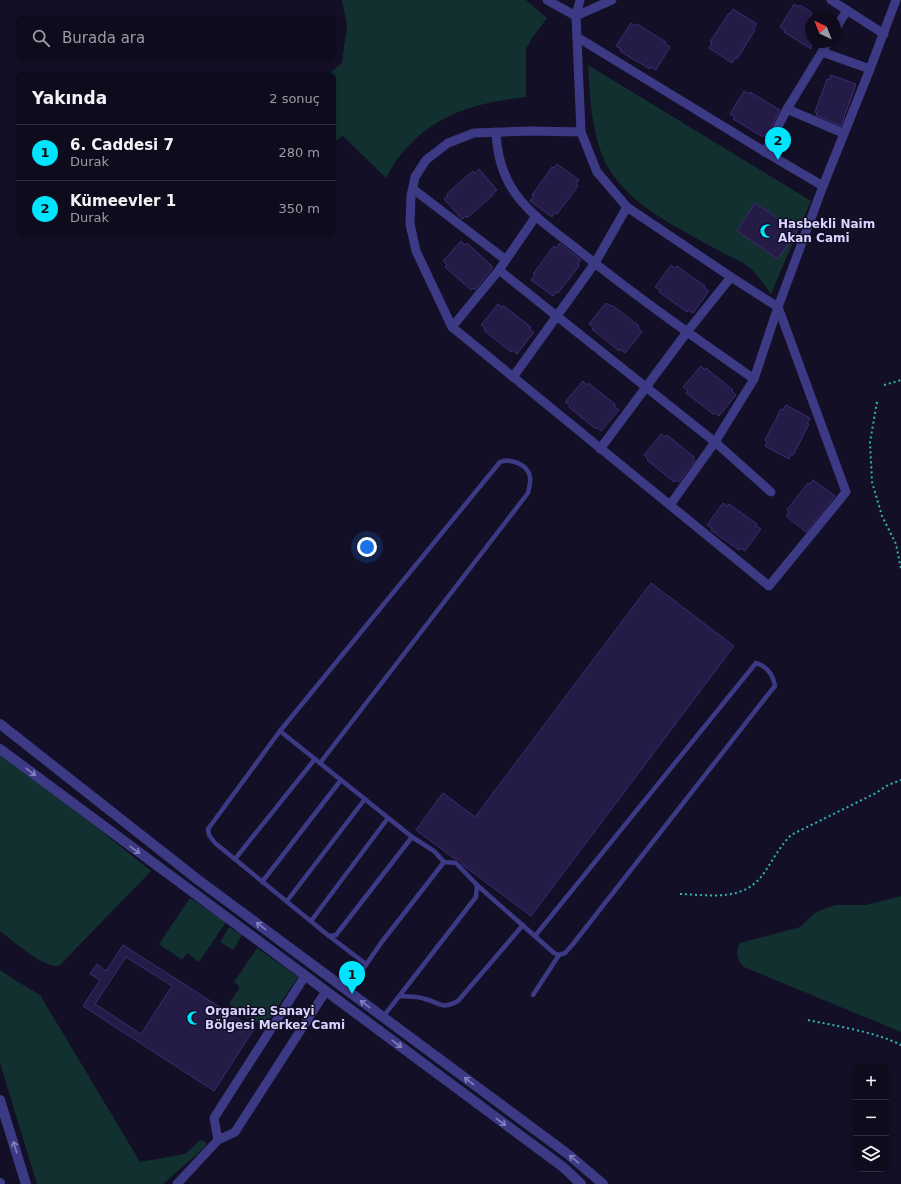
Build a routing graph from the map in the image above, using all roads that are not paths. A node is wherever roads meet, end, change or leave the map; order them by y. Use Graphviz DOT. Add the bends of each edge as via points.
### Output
graph roads {
  1 [pos="546,0"];
  2 [pos="580,0"];
  3 [pos="612,0"];
  4 [pos="831,0"];
  5 [pos="896,0"];
  6 [pos="847,10"];
  7 [pos="576,16"];
  8 [pos="841,20"];
  9 [pos="884,34"];
  10 [pos="578,37"];
  11 [pos="824,48"];
  12 [pos="822,52"];
  13 [pos="870,69"];
  14 [pos="787,109"];
  15 [pos="496,132"];
  16 [pos="581,132"];
  17 [pos="843,134"];
  18 [pos="765,152"];
  19 [pos="823,186"];
  20 [pos="413,189"];
  21 [pos="627,207"];
  22 [pos="536,216"];
  23 [pos="506,260"];
  24 [pos="595,263"];
  25 [pos="500,270"];
  26 [pos="731,277"];
  27 [pos="778,307"];
  28 [pos="557,317"];
  29 [pos="452,327"];
  30 [pos="687,332"];
  31 [pos="513,377"];
  32 [pos="754,379"];
  33 [pos="646,386"];
  34 [pos="715,442"];
  35 [pos="600,449"];
  36 [pos="771,492"];
  37 [pos="670,505"];
  38 [pos="0,724"];
  39 [pos="280,732"];
  40 [pos="0,749"];
  41 [pos="315,759"];
  42 [pos="320,763"];
  43 [pos="341,780"];
  44 [pos="365,799"];
  45 [pos="388,818"];
  46 [pos="412,837"];
  47 [pos="235,859"];
  48 [pos="444,862"];
  49 [pos="262,882"];
  50 [pos="477,885"];
  51 [pos="287,901"];
  52 [pos="311,921"];
  53 [pos="523,925"];
  54 [pos="329,936"];
  55 [pos="535,936"];
  56 [pos="559,955"];
  57 [pos="366,964"];
  58 [pos="305,976"];
  59 [pos="326,991"];
  60 [pos="348,991"];
  61 [pos="533,995"];
  62 [pos="400,996"];
  63 [pos="383,1017"];
  64 [pos="0,1100"];
  65 [pos="218,1140"];
  66 [pos="26,1184"];
  67 [pos="177,1184"];
  68 [pos="581,1184"];
  69 [pos="603,1184"];
  1 -- 7 [label="street"];
  2 -- 7 [label="street"];
  3 -- 7 [label="street"];
  4 -- 6 [label="street"];
  5 -- 9 [label="street"];
  6 -- 8 [label="street"];
  6 -- 9 [label="street"];
  7 -- 10 [label="street"];
  9 -- 13 [label="street"];
  10 -- 16 [label="street"];
  10 -- 18 [label="street"];
  11 -- 12 [label="street"];
  12 -- 13 [label="street"];
  12 -- 14 [label="street"];
  13 -- 17 [label="street"];
  14 -- 17 [label="street"];
  14 -- 18 [label="street"];
  15 -- 16 [label="street"];
  15 -- 20 [label="street" via="474,133 448,143 426,160 415,177"];
  15 -- 22 [label="street" via="498,153 504,173 517,197"];
  16 -- 21 [label="street" via="597,172"];
  17 -- 19 [label="street"];
  18 -- 19 [label="street"];
  19 -- 27 [label="street"];
  20 -- 23 [label="street"];
  20 -- 29 [label="street" via="410,224 416,251"];
  21 -- 24 [label="street"];
  21 -- 26 [label="street"];
  22 -- 23 [label="street"];
  22 -- 24 [label="street"];
  23 -- 25 [label="street"];
  24 -- 28 [label="street"];
  24 -- 30 [label="street"];
  25 -- 28 [label="street"];
  25 -- 29 [label="street"];
  26 -- 27 [label="street"];
  26 -- 30 [label="street"];
  27 -- 32 [label="street"];
  27 -- 37 [label="street" via="846,492 769,586"];
  28 -- 31 [label="street"];
  28 -- 33 [label="street"];
  29 -- 31 [label="street"];
  30 -- 32 [label="street"];
  30 -- 33 [label="street"];
  31 -- 35 [label="street"];
  32 -- 34 [label="street"];
  33 -- 34 [label="street"];
  33 -- 35 [label="street"];
  34 -- 36 [label="street"];
  34 -- 37 [label="street"];
  35 -- 37 [label="street"];
  60 -- 38 [label="street, one-way" via="197,879"];
  39 -- 41 [label="lane"];
  39 -- 42 [label="lane" via="500,462 513,460 522,466 530,477 528,493"];
  39 -- 47 [label="lane" via="208,829 215,843"];
  40 -- 58 [label="street, one-way"];
  41 -- 42 [label="lane"];
  41 -- 47 [label="lane"];
  42 -- 43 [label="lane"];
  43 -- 44 [label="lane"];
  43 -- 49 [label="lane"];
  44 -- 45 [label="lane"];
  44 -- 51 [label="lane"];
  45 -- 46 [label="lane"];
  45 -- 52 [label="lane"];
  46 -- 48 [label="lane" via="434,851"];
  46 -- 54 [label="lane" via="336,935"];
  47 -- 49 [label="lane"];
  48 -- 50 [label="lane" via="456,863"];
  48 -- 57 [label="lane"];
  49 -- 51 [label="lane"];
  50 -- 53 [label="lane"];
  50 -- 62 [label="lane" via="476,898"];
  51 -- 52 [label="lane"];
  52 -- 54 [label="lane"];
  53 -- 55 [label="lane"];
  53 -- 62 [label="lane" via="458,1001 448,1006 439,1005 425,998"];
  54 -- 57 [label="lane"];
  55 -- 56 [label="lane"];
  55 -- 56 [label="lane" via="756,663 763,665 774,680 770,692 573,944 565,953"];
  56 -- 61 [label="lane"];
  57 -- 60 [label="lane"];
  58 -- 59 [label="street"];
  58 -- 65 [label="street" via="214,1118"];
  59 -- 65 [label="street" via="235,1132"];
  59 -- 68 [label="street, one-way" via="562,1167"];
  63 -- 60 [label="street, one-way"];
  62 -- 63 [label="lane"];
  69 -- 63 [label="street, one-way" via="569,1155"];
  66 -- 64 [label="street, one-way"];
  65 -- 67 [label="street"];
}
